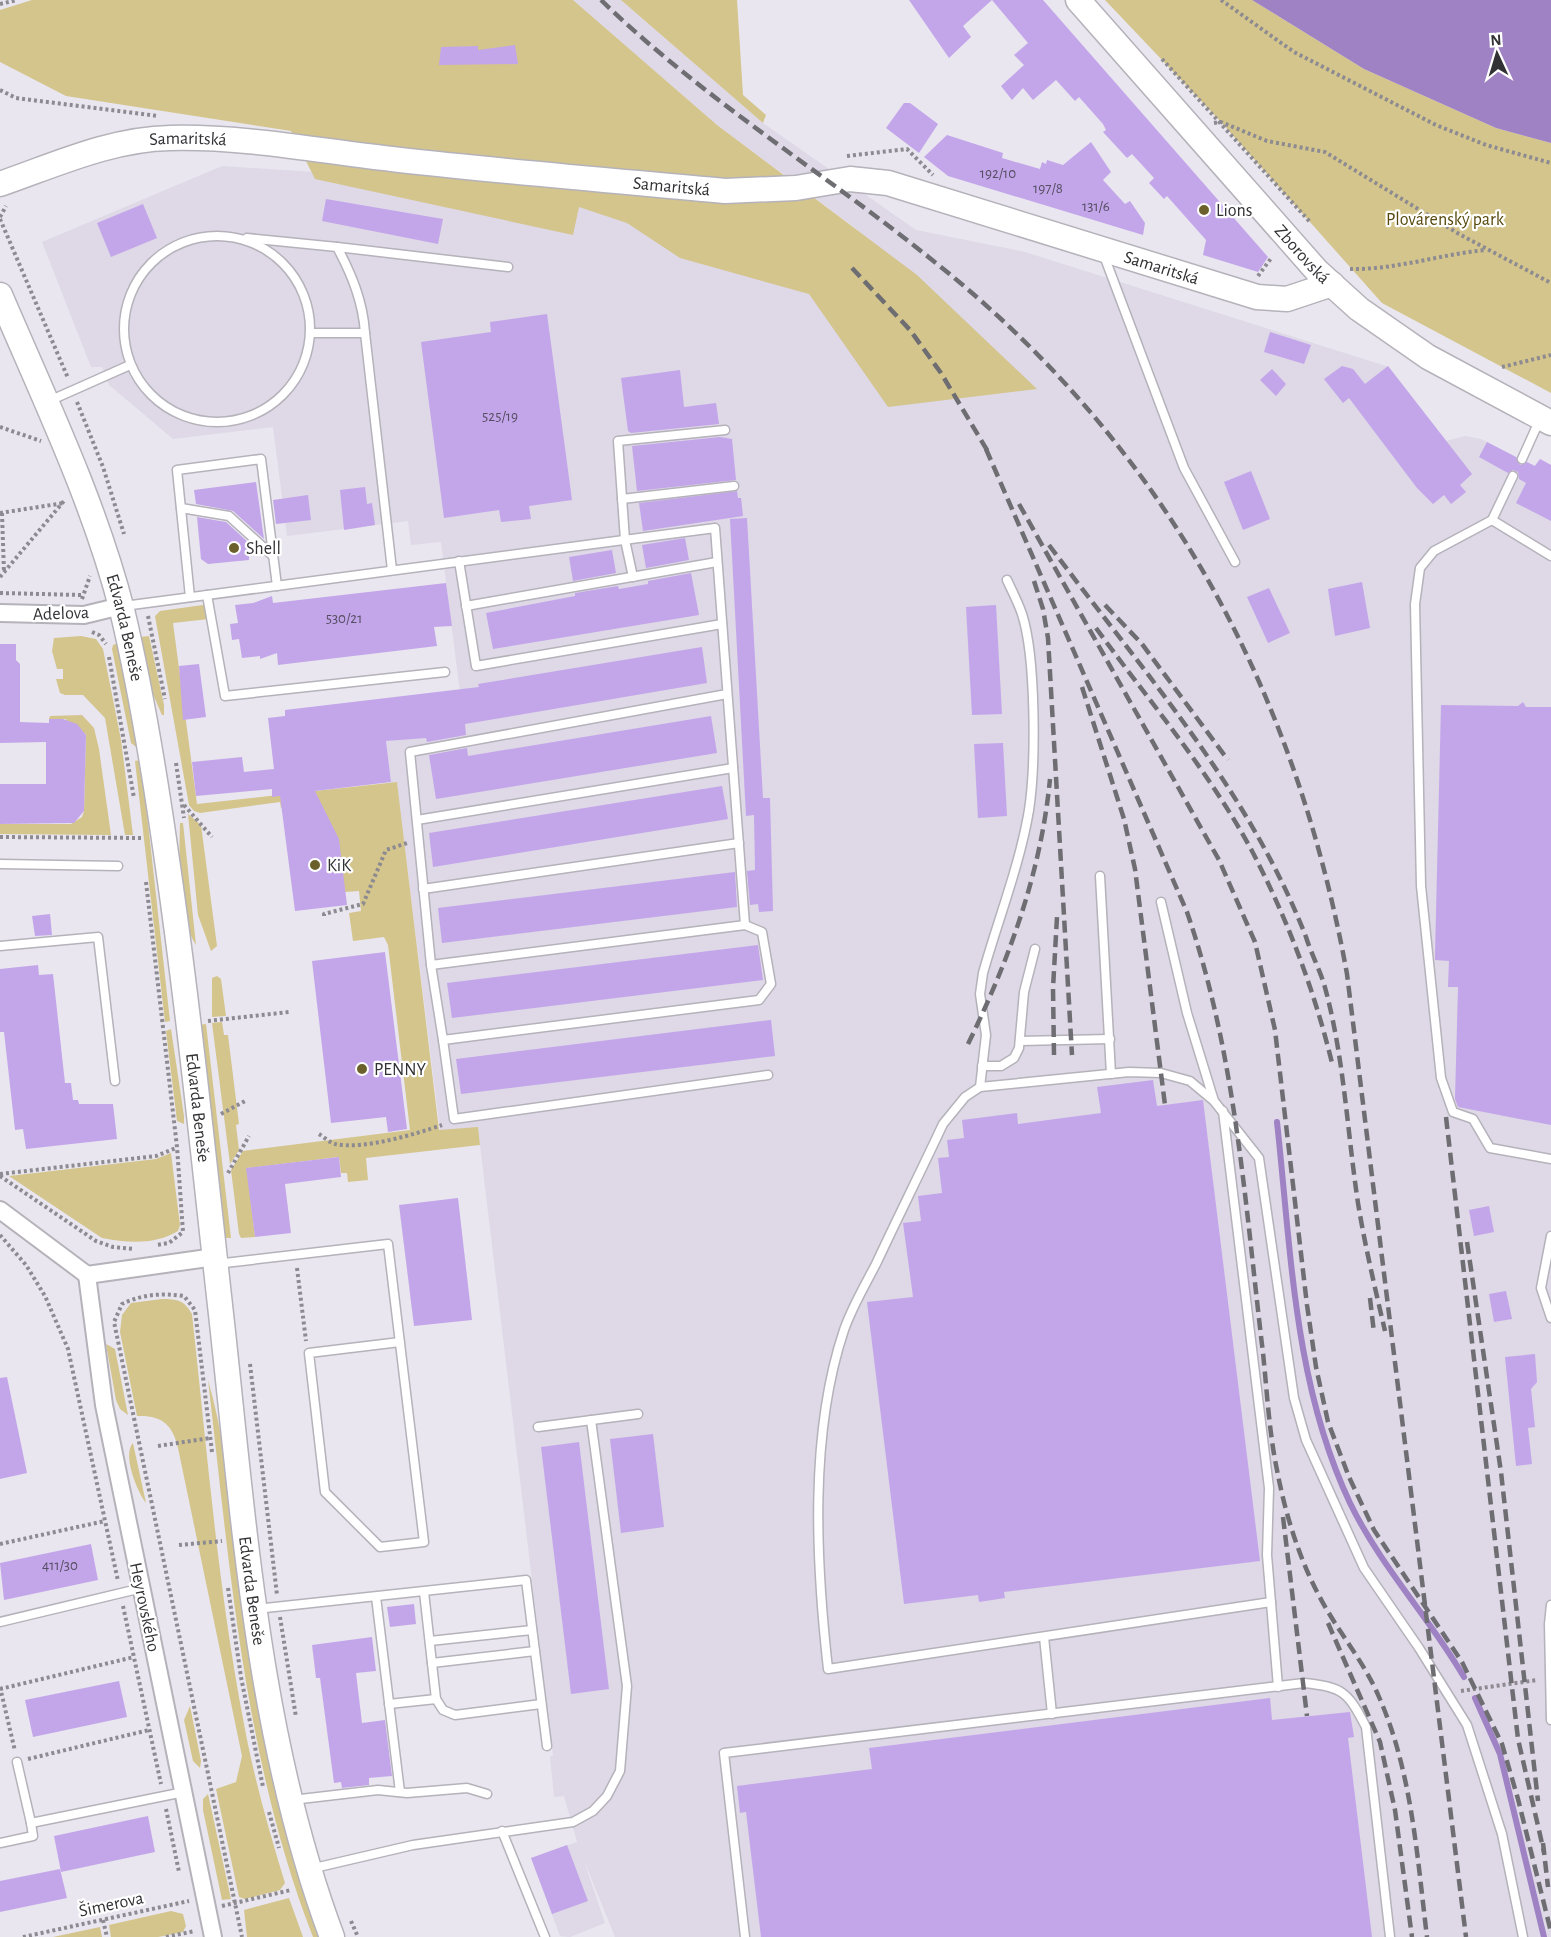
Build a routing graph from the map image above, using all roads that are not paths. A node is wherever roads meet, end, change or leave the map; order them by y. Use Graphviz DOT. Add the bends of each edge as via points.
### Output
graph roads {
  1 [pos="1078,0"];
  2 [pos="3,195"];
  3 [pos="237,237"];
  4 [pos="337,247"];
  5 [pos="1101,250"];
  6 [pos="508,267"];
  7 [pos="1341,276"];
  8 [pos="0,295"];
  9 [pos="311,333"];
  10 [pos="365,333"];
  11 [pos="130,365"];
  12 [pos="46,402"];
  13 [pos="1546,420"];
  14 [pos="725,430"];
  15 [pos="1522,459"];
  16 [pos="1514,476"];
  17 [pos="734,486"];
  18 [pos="622,499"];
  19 [pos="181,508"];
  20 [pos="1492,520"];
  21 [pos="625,540"];
  22 [pos="273,556"];
  23 [pos="1551,556"];
  24 [pos="459,561"];
  25 [pos="717,562"];
  26 [pos="1235,562"];
  27 [pos="392,570"];
  28 [pos="633,577"];
  29 [pos="1007,580"];
  30 [pos="277,586"];
  31 [pos="207,595"];
  32 [pos="190,597"];
  33 [pos="121,606"];
  34 [pos="466,606"];
  35 [pos="0,613"];
  36 [pos="722,624"];
  37 [pos="446,672"];
  38 [pos="728,694"];
  39 [pos="733,768"];
  40 [pos="417,820"];
  41 [pos="739,843"];
  42 [pos="0,864"];
  43 [pos="118,866"];
  44 [pos="1100,876"];
  45 [pos="423,889"];
  46 [pos="1161,902"];
  47 [pos="745,924"];
  48 [pos="0,946"];
  49 [pos="1035,949"];
  50 [pos="431,965"];
  51 [pos="1110,1039"];
  52 [pos="443,1040"];
  53 [pos="1020,1041"];
  54 [pos="982,1066"];
  55 [pos="1111,1074"];
  56 [pos="768,1075"];
  57 [pos="115,1081"];
  58 [pos="980,1087"];
  59 [pos="1214,1101"];
  60 [pos="1223,1112"];
  61 [pos="1551,1159"];
  62 [pos="0,1210"];
  63 [pos="1551,1236"];
  64 [pos="215,1261"];
  65 [pos="87,1275"];
  66 [pos="1551,1318"];
  67 [pos="400,1342"];
  68 [pos="638,1414"];
  69 [pos="591,1420"];
  70 [pos="538,1427"];
  71 [pos="142,1588"];
  72 [pos="424,1592"];
  73 [pos="376,1597"];
  74 [pos="1271,1602"];
  75 [pos="1551,1605"];
  76 [pos="256,1609"];
  77 [pos="0,1622"];
  78 [pos="532,1630"];
  79 [pos="1044,1637"];
  80 [pos="430,1641"];
  81 [pos="535,1651"];
  82 [pos="432,1663"];
  83 [pos="1550,1679"];
  84 [pos="1278,1687"];
  85 [pos="436,1700"];
  86 [pos="389,1704"];
  87 [pos="541,1704"];
  88 [pos="1052,1714"];
  89 [pos="1551,1720"];
  90 [pos="547,1746"];
  91 [pos="17,1762"];
  92 [pos="184,1792"];
  93 [pos="400,1792"];
  94 [pos="487,1794"];
  95 [pos="291,1800"];
  96 [pos="31,1823"];
  97 [pos="502,1831"];
  98 [pos="0,1843"];
  99 [pos="307,1870"];
  100 [pos="212,1932"];
  101 [pos="332,1937"];
  102 [pos="545,1937"];
  103 [pos="745,1937"];
  104 [pos="1390,1937"];
  105 [pos="1523,1937"];
  1 -- 7 [label="street, Zborovská" via="1317,271"];
  2 -- 5 [label="street, Samaritská" via="64,160 114,146 169,138 725,190 784,189 867,179"];
  3 -- 4 [label="lane"];
  3 -- 9 [label="lane" via="267,250 292,272 307,301"];
  3 -- 11 [label="lane" via="208,236 180,243 155,258 136,281 125,308 123,337"];
  4 -- 6 [label="lane"];
  4 -- 10 [label="lane" via="364,312"];
  5 -- 7 [label="street, Samaritská" via="1257,297 1287,299"];
  5 -- 26 [label="lane" via="1184,468"];
  7 -- 13 [label="street, Zborovská" via="1359,309 1428,357"];
  8 -- 12 [label="street, Edvarda Beneše"];
  9 -- 10 [label="lane"];
  9 -- 11 [label="lane" via="304,364 288,391 263,411 233,422 202,422 172,411 147,392"];
  10 -- 27 [label="lane"];
  11 -- 12 [label="lane"];
  12 -- 33 [label="street, Edvarda Beneše" via="82,486"];
  13 -- 15 [label="lane"];
  14 -- 18 [label="lane" via="618,441"];
  16 -- 20 [label="lane"];
  17 -- 18 [label="lane"];
  18 -- 21 [label="lane"];
  19 -- 22 [label="lane" via="229,516"];
  19 -- 22 [label="lane" via="177,470 261,459"];
  19 -- 32 [label="lane"];
  20 -- 23 [label="lane"];
  20 -- 61 [label="lane" via="1434,551 1420,568 1415,604 1417,757 1427,957 1441,1078 1453,1112 1473,1119 1490,1148"];
  21 -- 24 [label="lane"];
  21 -- 25 [label="lane" via="715,528"];
  21 -- 28 [label="lane"];
  22 -- 30 [label="lane"];
  24 -- 27 [label="lane"];
  24 -- 34 [label="lane"];
  25 -- 28 [label="lane"];
  25 -- 36 [label="lane"];
  27 -- 30 [label="lane"];
  28 -- 34 [label="lane"];
  29 -- 54 [label="lane" via="1022,615 1028,656 1033,703 1031,772 1029,809 983,973 980,994 986,1035"];
  30 -- 31 [label="lane"];
  31 -- 32 [label="lane"];
  31 -- 37 [label="lane" via="225,696"];
  32 -- 33 [label="lane"];
  33 -- 35 [label="street, Adelova" via="85,622"];
  33 -- 64 [label="street, Edvarda Beneše" via="157,784 190,1023"];
  34 -- 36 [label="lane" via="476,666"];
  36 -- 38 [label="lane"];
  38 -- 39 [label="lane"];
  38 -- 40 [label="lane" via="410,752"];
  39 -- 40 [label="lane"];
  39 -- 41 [label="lane"];
  40 -- 45 [label="lane"];
  41 -- 45 [label="lane"];
  41 -- 47 [label="lane"];
  42 -- 43 [label="lane"];
  44 -- 51 [label="lane"];
  45 -- 50 [label="lane"];
  46 -- 59 [label="lane" via="1187,1013"];
  47 -- 50 [label="lane"];
  47 -- 52 [label="lane" via="762,932 771,984 759,1000"];
  48 -- 57 [label="lane" via="98,937"];
  49 -- 53 [label="lane" via="1024,992"];
  50 -- 52 [label="lane"];
  51 -- 53 [label="lane"];
  51 -- 55 [label="lane"];
  52 -- 56 [label="lane" via="454,1119"];
  53 -- 54 [label="lane" via="1014,1058 1001,1066"];
  54 -- 58 [label="lane"];
  55 -- 58 [label="lane"];
  55 -- 59 [label="lane" via="1161,1073 1190,1081"];
  58 -- 79 [label="lane" via="965,1096 943,1124 845,1328 828,1387 821,1448 820,1510 821,1604 828,1670"];
  59 -- 60 [label="lane"];
  60 -- 74 [label="lane" via="1269,1488 1267,1555"];
  60 -- 105 [label="lane" via="1259,1158 1294,1398 1306,1440 1364,1568 1467,1725 1502,1834"];
  62 -- 65 [label="street"];
  63 -- 66 [label="lane" via="1541,1288"];
  64 -- 65 [label="street"];
  64 -- 67 [label="lane" via="388,1244"];
  64 -- 76 [label="street, Edvarda Beneše"];
  65 -- 71 [label="street, Heyrovského" via="104,1405"];
  67 -- 67 [label="lane" via="424,1542 380,1547 325,1492 309,1353"];
  68 -- 69 [label="lane"];
  69 -- 70 [label="lane"];
  69 -- 97 [label="lane" via="627,1686 620,1771 607,1796 593,1811 573,1822"];
  71 -- 77 [label="lane"];
  71 -- 92 [label="street, Heyrovského"];
  72 -- 73 [label="lane"];
  72 -- 78 [label="lane" via="526,1580"];
  72 -- 80 [label="lane"];
  73 -- 76 [label="lane"];
  73 -- 86 [label="lane"];
  74 -- 79 [label="lane"];
  74 -- 84 [label="lane"];
  75 -- 83 [label="lane"];
  76 -- 95 [label="street, Edvarda Beneše" via="273,1719"];
  78 -- 80 [label="lane"];
  78 -- 81 [label="lane"];
  79 -- 88 [label="lane"];
  80 -- 82 [label="lane"];
  81 -- 82 [label="lane"];
  81 -- 87 [label="lane"];
  82 -- 85 [label="lane"];
  83 -- 89 [label="lane"];
  84 -- 88 [label="lane"];
  84 -- 104 [label="lane" via="1304,1683 1330,1686 1352,1699 1366,1727"];
  85 -- 86 [label="lane"];
  85 -- 87 [label="lane" via="443,1710 455,1715"];
  86 -- 93 [label="lane"];
  87 -- 90 [label="lane"];
  88 -- 103 [label="lane" via="724,1753"];
  91 -- 96 [label="lane"];
  92 -- 96 [label="lane"];
  92 -- 100 [label="street, Heyrovského"];
  93 -- 94 [label="lane" via="467,1788"];
  93 -- 95 [label="lane" via="378,1790"];
  95 -- 99 [label="street, Edvarda Beneše"];
  96 -- 98 [label="lane" via="33,1836"];
  97 -- 99 [label="lane" via="413,1845"];
  97 -- 102 [label="lane"];
  99 -- 101 [label="street, Edvarda Beneše"];
}
